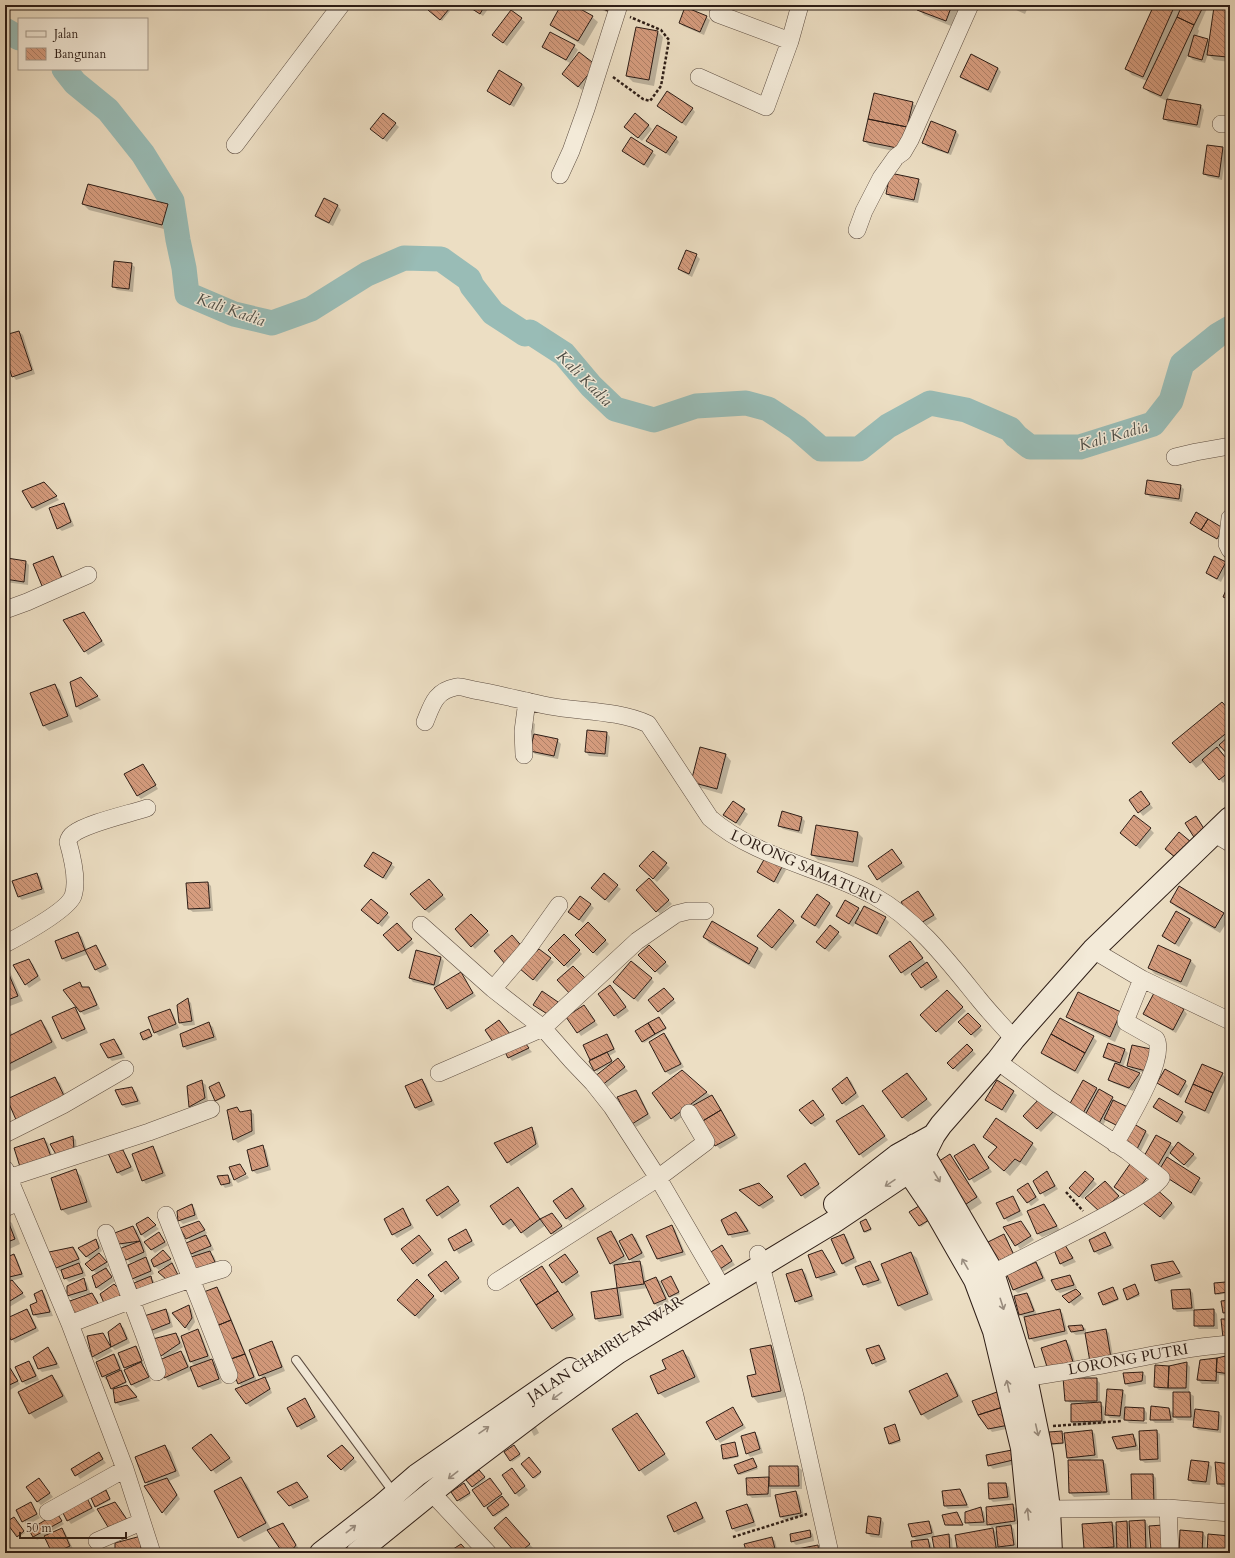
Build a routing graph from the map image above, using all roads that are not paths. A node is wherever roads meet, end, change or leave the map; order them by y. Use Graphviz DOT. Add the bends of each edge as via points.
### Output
graph roads {
  1 [pos="341,5"];
  2 [pos="800,5"];
  3 [pos="970,5"];
  4 [pos="618,8"];
  5 [pos="718,14"];
  6 [pos="790,41"];
  7 [pos="699,77"];
  8 [pos="235,145"];
  9 [pos="560,175"];
  10 [pos="857,230"];
  11 [pos="1230,446"];
  12 [pos="1175,457"];
  13 [pos="1230,518"];
  14 [pos="1230,550"];
  15 [pos="88,576"];
  16 [pos="5,610"];
  17 [pos="527,701"];
  18 [pos="425,722"];
  19 [pos="524,755"];
  20 [pos="147,808"];
  21 [pos="1230,818"];
  22 [pos="1222,838"];
  23 [pos="559,905"];
  24 [pos="705,911"];
  25 [pos="421,925"];
  26 [pos="5,944"];
  27 [pos="1092,950"];
  28 [pos="1142,978"];
  29 [pos="493,989"];
  30 [pos="1230,1021"];
  31 [pos="543,1028"];
  32 [pos="1014,1039"];
  33 [pos="997,1061"];
  34 [pos="126,1069"];
  35 [pos="439,1073"];
  36 [pos="211,1110"];
  37 [pos="689,1113"];
  38 [pos="5,1134"];
  39 [pos="1115,1144"];
  40 [pos="916,1152"];
  41 [pos="6,1174"];
  42 [pos="658,1178"];
  43 [pos="12,1205"];
  44 [pos="166,1215"];
  45 [pos="106,1232"];
  46 [pos="760,1259"];
  47 [pos="223,1269"];
  48 [pos="993,1273"];
  49 [pos="191,1278"];
  50 [pos="717,1279"];
  51 [pos="496,1282"];
  52 [pos="131,1300"];
  53 [pos="70,1324"];
  54 [pos="1230,1344"];
  55 [pos="296,1360"];
  56 [pos="157,1372"];
  57 [pos="228,1375"];
  58 [pos="1026,1378"];
  59 [pos="125,1469"];
  60 [pos="431,1492"];
  61 [pos="394,1494"];
  62 [pos="1168,1508"];
  63 [pos="1049,1509"];
  64 [pos="48,1512"];
  65 [pos="1230,1513"];
  66 [pos="141,1522"];
  67 [pos="97,1541"];
  68 [pos="152,1553"];
  69 [pos="321,1553"];
  70 [pos="357,1553"];
  71 [pos="488,1553"];
  72 [pos="830,1553"];
  73 [pos="1029,1553"];
  74 [pos="1051,1553"];
  75 [pos="1170,1553"];
  1 -- 8 [label="street"];
  2 -- 6 [label="street"];
  3 -- 10 [label="street" via="910,140 881,178"];
  4 -- 9 [label="street" via="586,109"];
  5 -- 6 [label="street"];
  6 -- 7 [label="street" via="766,106"];
  11 -- 12 [label="street"];
  13 -- 14 [label="street" via="1227,544"];
  15 -- 16 [label="street"];
  17 -- 18 [label="street, LORONG SAMATURU" via="456,687 444,691 434,699"];
  17 -- 19 [label="street" via="523,731"];
  17 -- 32 [label="street, LORONG SAMATURU" via="621,716 648,724 710,818 721,828 749,844 872,895 897,910 961,976"];
  20 -- 26 [label="street" via="74,833 68,842 74,890 68,904 32,930"];
  21 -- 22 [label="main road, JALAN CHAIRIL ANWAR"];
  22 -- 27 [label="main road, JALAN CHAIRIL ANWAR"];
  23 -- 29 [label="street" via="529,947"];
  24 -- 31 [label="street" via="676,914 637,941"];
  25 -- 29 [label="street"];
  27 -- 28 [label="street"];
  27 -- 32 [label="main road, JALAN CHAIRIL ANWAR"];
  28 -- 30 [label="street"];
  28 -- 39 [label="street" via="1126,1022 1156,1039 1158,1049 1155,1066 1145,1090"];
  29 -- 31 [label="street"];
  31 -- 35 [label="street"];
  31 -- 42 [label="street" via="612,1107"];
  32 -- 33 [label="main road, JALAN CHAIRIL ANWAR"];
  33 -- 39 [label="street"];
  33 -- 40 [label="main road, JALAN CHAIRIL ANWAR"];
  34 -- 38 [label="street"];
  36 -- 41 [label="street" via="149,1132"];
  37 -- 42 [label="street" via="706,1142"];
  39 -- 48 [label="street" via="1161,1178 1152,1188 1093,1222"];
  40 -- 46 [label="main road, JALAN CHAIRIL ANWAR" via="832,1223"];
  40 -- 48 [label="main road, one-way"];
  73 -- 40 [label="main road, one-way" via="1029,1521 1022,1448 994,1331 975,1280 936,1212"];
  41 -- 43 [label="street"];
  42 -- 50 [label="street"];
  42 -- 51 [label="street"];
  43 -- 53 [label="street"];
  44 -- 49 [label="street"];
  45 -- 52 [label="street"];
  46 -- 50 [label="main road, JALAN CHAIRIL ANWAR"];
  46 -- 60 [label="main road, JALAN CHAIRIL ANWAR, one-way" via="618,1353"];
  46 -- 72 [label="street" via="795,1396"];
  47 -- 49 [label="street"];
  48 -- 58 [label="main road, one-way"];
  49 -- 52 [label="street"];
  49 -- 57 [label="street"];
  61 -- 50 [label="main road, JALAN CHAIRIL ANWAR, one-way" via="417,1475 616,1338"];
  52 -- 53 [label="street"];
  52 -- 56 [label="street"];
  53 -- 59 [label="street"];
  54 -- 58 [label="street, LORONG PUTRI" via="1201,1346"];
  55 -- 61 [label="lane"];
  58 -- 63 [label="main road, one-way" via="1042,1455"];
  59 -- 64 [label="street"];
  59 -- 66 [label="street"];
  60 -- 70 [label="main road, JALAN CHAIRIL ANWAR"];
  60 -- 71 [label="street"];
  69 -- 61 [label="main road, JALAN CHAIRIL ANWAR, one-way"];
  62 -- 63 [label="street"];
  62 -- 65 [label="street"];
  62 -- 75 [label="street"];
  63 -- 74 [label="main road"];
  66 -- 67 [label="street"];
  66 -- 68 [label="street"];
}
